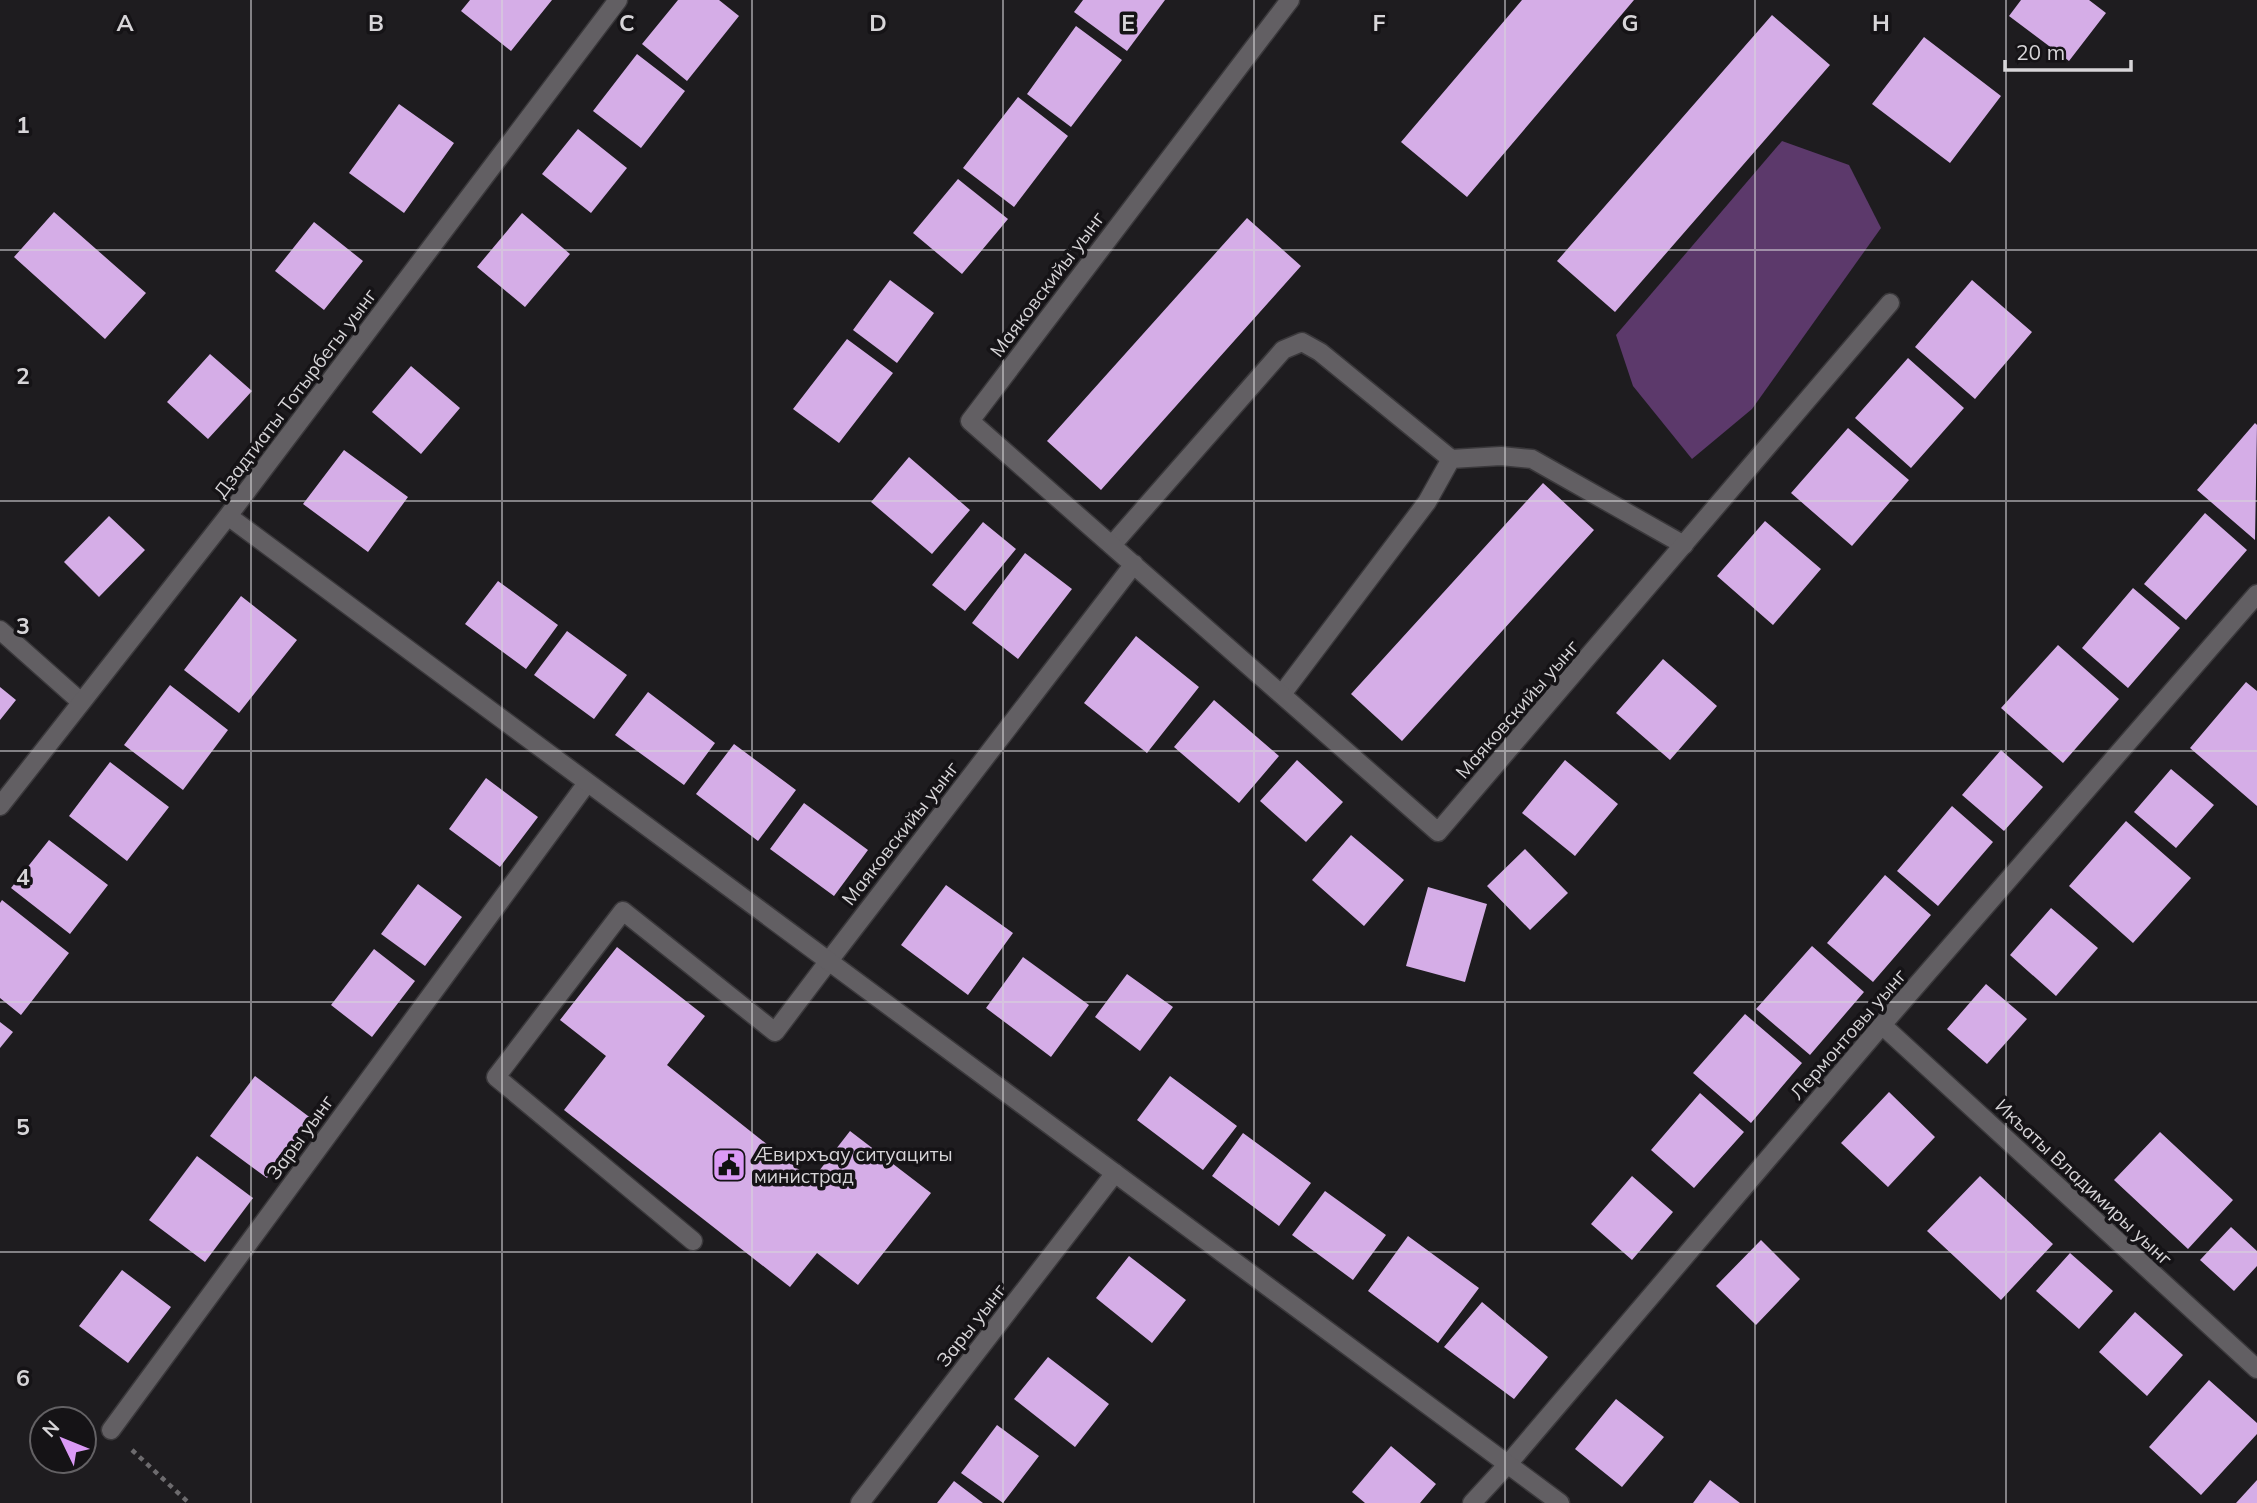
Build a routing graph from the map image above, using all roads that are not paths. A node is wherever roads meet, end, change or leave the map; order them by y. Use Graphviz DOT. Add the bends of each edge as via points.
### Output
graph roads {
  1 [pos="618,0"];
  2 [pos="1290,0"];
  3 [pos="1890,303"];
  4 [pos="1451,459"];
  5 [pos="228,516"];
  6 [pos="1112,545"];
  7 [pos="1684,545"];
  8 [pos="1134,564"];
  9 [pos="2257,594"];
  10 [pos="0,630"];
  11 [pos="1282,694"];
  12 [pos="81,702"];
  13 [pos="587,783"];
  14 [pos="0,806"];
  15 [pos="828,962"];
  16 [pos="1882,1025"];
  17 [pos="1115,1173"];
  18 [pos="693,1241"];
  19 [pos="2257,1369"];
  20 [pos="111,1430"];
  21 [pos="1508,1464"];
  22 [pos="860,1503"];
  23 [pos="1472,1503"];
  24 [pos="1560,1503"];
  1 -- 5 [label="street, Дзадтиаты Тотырбегы уынг"];
  2 -- 6 [label="street, Маяковскийы уынг" via="970,421"];
  3 -- 7 [label="street, Маяковскийы уынг"];
  4 -- 6 [label="street" via="1302,342 1283,351"];
  4 -- 7 [label="street" via="1532,459"];
  4 -- 11 [label="street" via="1427,502"];
  5 -- 12 [label="street, Дзадтиаты Тотырбегы уынг"];
  5 -- 13 [label="street"];
  6 -- 8 [label="street, Маяковскийы уынг"];
  7 -- 11 [label="street, Маяковскийы уынг" via="1438,832"];
  8 -- 11 [label="street, Маяковскийы уынг"];
  8 -- 15 [label="street, Маяковскийы уынг"];
  9 -- 16 [label="street, Лермонтовы уынг"];
  10 -- 12 [label="street"];
  12 -- 14 [label="street, Дзадтиаты Тотырбегы уынг"];
  13 -- 15 [label="street"];
  13 -- 20 [label="street, Зары уынг"];
  15 -- 17 [label="street"];
  15 -- 18 [label="street, Маяковскийы уынг" via="775,1032 623,911 496,1077"];
  16 -- 19 [label="street, Икъаты Владимиры уынг"];
  16 -- 21 [label="street, Лермонтовы уынг"];
  17 -- 21 [label="street"];
  17 -- 22 [label="street, Зары уынг"];
  21 -- 23 [label="street, Лермонтовы уынг"];
  21 -- 24 [label="street"];
}
